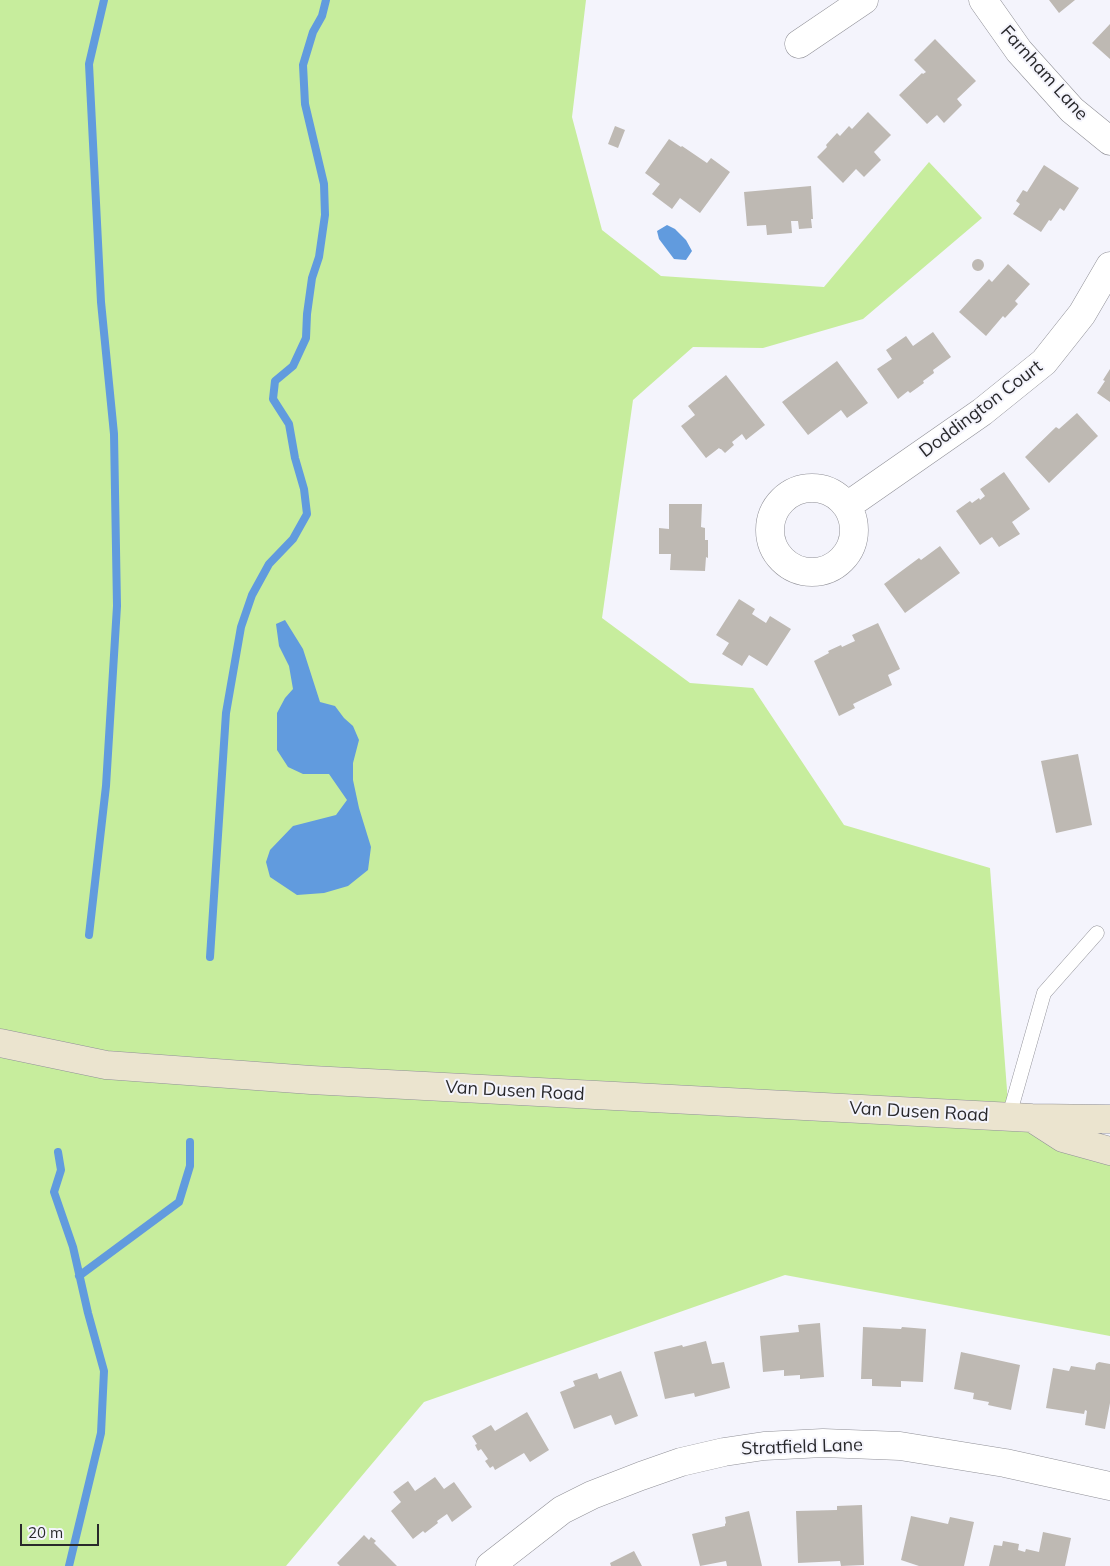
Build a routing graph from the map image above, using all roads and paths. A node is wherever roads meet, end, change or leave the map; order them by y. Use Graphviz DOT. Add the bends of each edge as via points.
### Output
graph roads {
  1 [pos="864,0"];
  2 [pos="983,0"];
  3 [pos="799,44"];
  4 [pos="1110,141"];
  5 [pos="1110,266"];
  6 [pos="847,506"];
  7 [pos="1097,933"];
  8 [pos="0,1043"];
  9 [pos="1020,1117"];
  10 [pos="1110,1119"];
  11 [pos="1110,1150"];
  12 [pos="1110,1486"];
  13 [pos="490,1566"];
  1 -- 3 [label="street"];
  2 -- 4 [label="street, Farnham Lane" via="1019,51 1072,110"];
  5 -- 6 [label="street, Doddington Court" via="1082,314 1044,362 982,412"];
  7 -- 9 [label="lane" via="1044,993"];
  8 -- 9 [label="main road, Van Dusen Road" via="106,1065 301,1080"];
  9 -- 10 [label="main road, Van Dusen Road"];
  9 -- 11 [label="main road, Van Dusen Road" via="1063,1138"];
  12 -- 13 [label="street, Stratfield Lane" via="1005,1462 900,1446 823,1443 764,1446 681,1462 592,1495 562,1510"];
}
